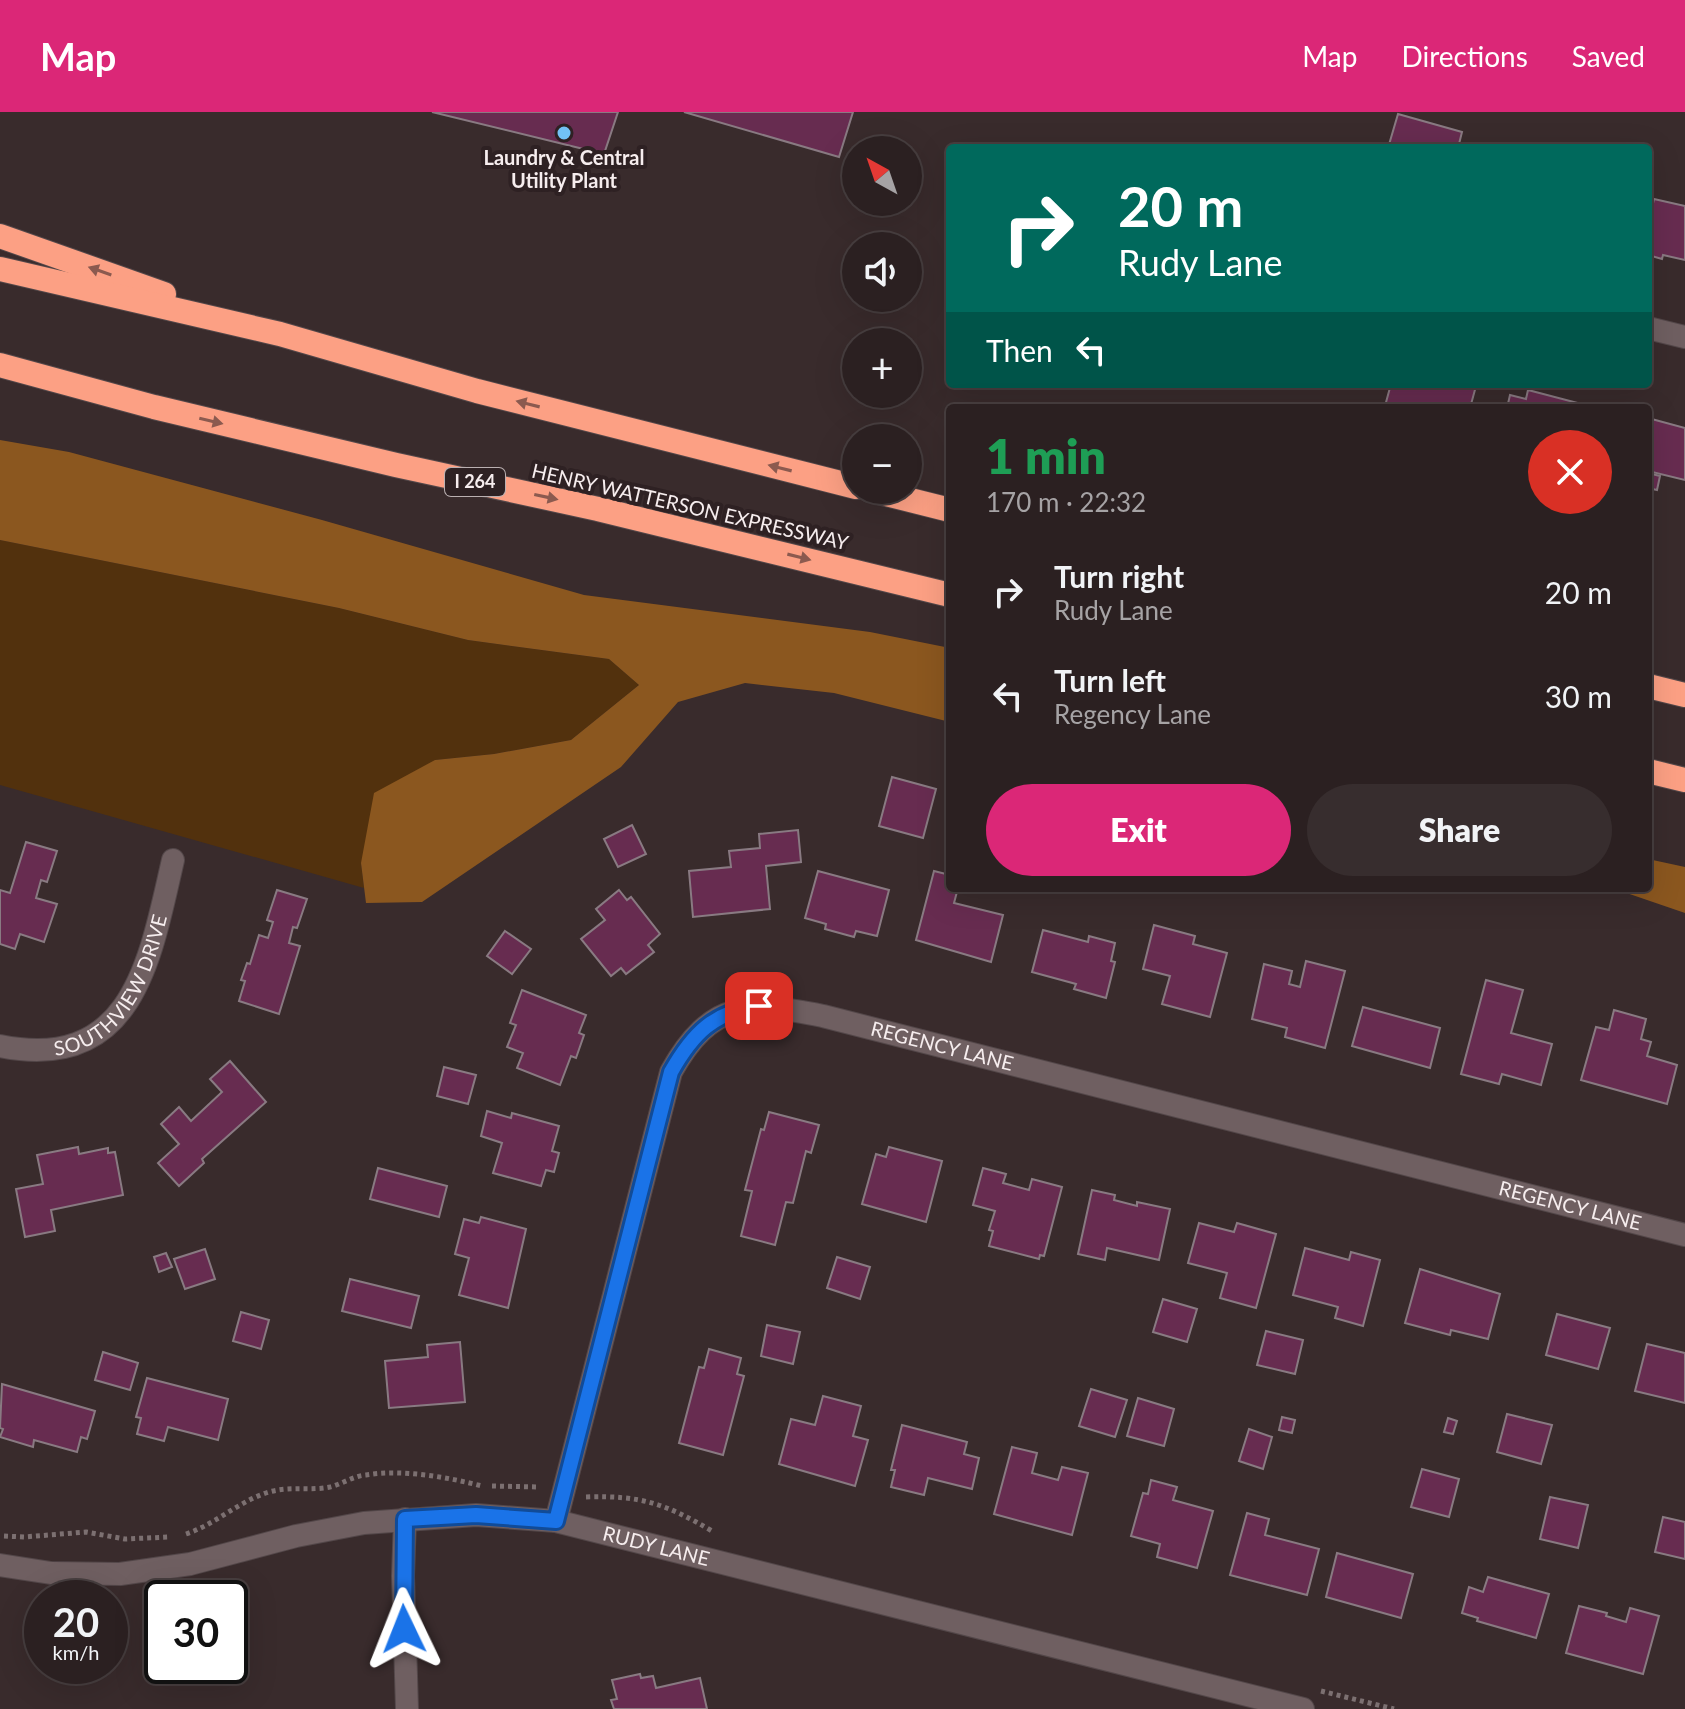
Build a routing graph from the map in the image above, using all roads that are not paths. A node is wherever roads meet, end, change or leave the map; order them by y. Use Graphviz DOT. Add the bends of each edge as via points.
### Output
graph roads {
  1 [pos="0,236"];
  2 [pos="0,269"];
  3 [pos="1652,329"];
  4 [pos="280,334"];
  5 [pos="1685,337"];
  6 [pos="0,365"];
  7 [pos="0,382"];
  8 [pos="154,407"];
  9 [pos="842,483"];
  10 [pos="922,503"];
  11 [pos="946,509"];
  12 [pos="946,594"];
  13 [pos="1652,687"];
  14 [pos="1685,695"];
  15 [pos="1652,772"];
  16 [pos="1685,780"];
  17 [pos="173,860"];
  18 [pos="0,1046"];
  19 [pos="1685,1235"];
  20 [pos="405,1519"];
  21 [pos="556,1521"];
  22 [pos="0,1565"];
  23 [pos="407,1709"];
  24 [pos="1303,1709"];
  4 -- 1 [label="highway, one-way"];
  2 -- 4 [label="highway"];
  3 -- 5 [label="street"];
  9 -- 4 [label="highway, one-way" via="492,395"];
  6 -- 8 [label="highway, HENRY WATTERSON EXPRESSWAY / I 264"];
  7 -- 8 [label="highway"];
  8 -- 12 [label="highway, HENRY WATTERSON EXPRESSWAY / I 264, one-way"];
  10 -- 11 [label="highway"];
  13 -- 14 [label="highway"];
  15 -- 16 [label="highway"];
  17 -- 18 [label="street, SOUTHVIEW DRIVE" via="145,971 118,1015 89,1038 56,1050"];
  19 -- 21 [label="street, REGENCY LANE" via="823,1016 777,1007 742,1008 697,1033 671,1072"];
  20 -- 21 [label="street, RUDY LANE" via="476,1515"];
  20 -- 22 [label="street, RUDY LANE" via="120,1574 51,1573"];
  20 -- 23 [label="street"];
  21 -- 24 [label="street, RUDY LANE"];
}
